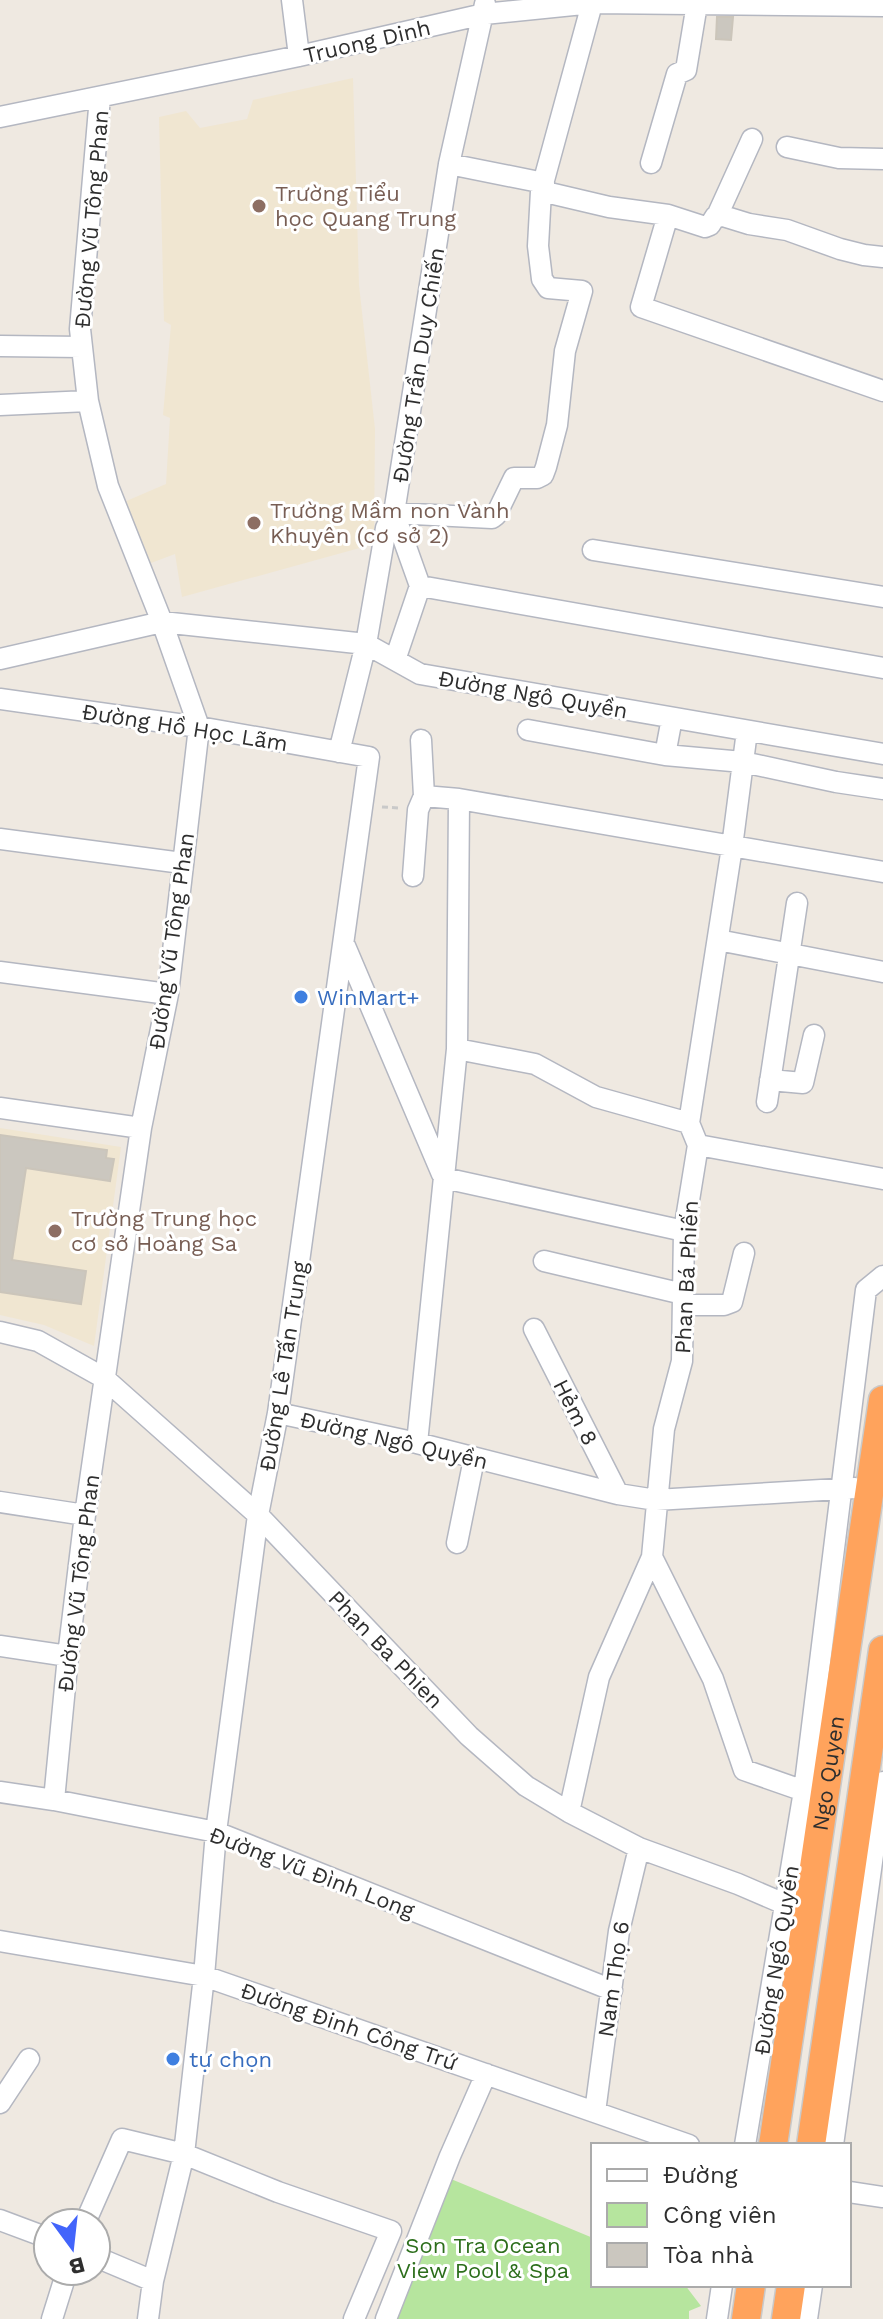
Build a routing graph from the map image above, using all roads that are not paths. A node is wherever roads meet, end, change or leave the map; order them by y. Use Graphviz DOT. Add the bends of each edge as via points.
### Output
graph roads {
  1 [pos="292,0"];
  2 [pos="593,2"];
  3 [pos="824,2"];
  4 [pos="697,4"];
  5 [pos="883,6"];
  6 [pos="485,7"];
  7 [pos="299,56"];
  8 [pos="100,97"];
  9 [pos="0,117"];
  10 [pos="752,139"];
  11 [pos="787,147"];
  12 [pos="883,159"];
  13 [pos="651,163"];
  14 [pos="449,164"];
  15 [pos="542,187"];
  16 [pos="668,215"];
  17 [pos="717,216"];
  18 [pos="883,257"];
  19 [pos="0,346"];
  20 [pos="82,347"];
  21 [pos="883,391"];
  22 [pos="88,401"];
  23 [pos="0,405"];
  24 [pos="394,513"];
  25 [pos="593,550"];
  26 [pos="420,586"];
  27 [pos="883,597"];
  28 [pos="162,622"];
  29 [pos="366,644"];
  30 [pos="0,659"];
  31 [pos="395,660"];
  32 [pos="883,668"];
  33 [pos="0,699"];
  34 [pos="672,718"];
  35 [pos="199,727"];
  36 [pos="528,730"];
  37 [pos="747,731"];
  38 [pos="421,740"];
  39 [pos="844,747"];
  40 [pos="339,752"];
  41 [pos="883,754"];
  42 [pos="665,755"];
  43 [pos="369,757"];
  44 [pos="743,762"];
  45 [pos="836,782"];
  46 [pos="883,789"];
  47 [pos="459,799"];
  48 [pos="421,803"];
  49 [pos="0,839"];
  50 [pos="732,847"];
  51 [pos="182,863"];
  52 [pos="883,872"];
  53 [pos="413,876"];
  54 [pos="797,903"];
  55 [pos="718,940"];
  56 [pos="344,945"];
  57 [pos="788,953"];
  58 [pos="0,972"];
  59 [pos="883,972"];
  60 [pos="168,994"];
  61 [pos="814,1035"];
  62 [pos="457,1049"];
  63 [pos="770,1080"];
  64 [pos="767,1102"];
  65 [pos="0,1108"];
  66 [pos="689,1123"];
  67 [pos="141,1128"];
  68 [pos="698,1145"];
  69 [pos="444,1178"];
  70 [pos="883,1179"];
  71 [pos="684,1231"];
  72 [pos="744,1253"];
  73 [pos="544,1261"];
  74 [pos="883,1276"];
  75 [pos="683,1299"];
  76 [pos="534,1329"];
  77 [pos="0,1332"];
  78 [pos="104,1378"];
  79 [pos="883,1400"];
  80 [pos="278,1413"];
  81 [pos="417,1443"];
  82 [pos="474,1459"];
  83 [pos="871,1486"];
  84 [pos="842,1489"];
  85 [pos="618,1494"];
  86 [pos="656,1500"];
  87 [pos="0,1502"];
  88 [pos="85,1515"];
  89 [pos="258,1515"];
  90 [pos="457,1543"];
  91 [pos="652,1557"];
  92 [pos="0,1646"];
  93 [pos="883,1650"];
  94 [pos="68,1656"];
  95 [pos="883,1782"];
  96 [pos="804,1791"];
  97 [pos="0,1792"];
  98 [pos="54,1800"];
  99 [pos="569,1812"];
  100 [pos="216,1832"];
  101 [pos="639,1848"];
  102 [pos="876,1892"];
  103 [pos="796,1909"];
  104 [pos="0,1941"];
  105 [pos="204,1976"];
  106 [pos="612,1990"];
  107 [pos="29,2059"];
  108 [pos="486,2074"];
  109 [pos="0,2103"];
  110 [pos="595,2112"];
  111 [pos="683,2143"];
  112 [pos="745,2143"];
  113 [pos="773,2143"];
  114 [pos="811,2143"];
  115 [pos="833,2143"];
  116 [pos="184,2154"];
  117 [pos="851,2192"];
  118 [pos="883,2197"];
  119 [pos="92,2207"];
  120 [pos="0,2220"];
  121 [pos="32,2232"];
  122 [pos="112,2264"];
  123 [pos="153,2281"];
  124 [pos="62,2287"];
  125 [pos="722,2287"];
  126 [pos="751,2287"];
  127 [pos="791,2287"];
  128 [pos="812,2287"];
  129 [pos="151,2318"];
  130 [pos="52,2319"];
  131 [pos="354,2319"];
  132 [pos="386,2319"];
  133 [pos="717,2319"];
  134 [pos="746,2319"];
  135 [pos="786,2319"];
  136 [pos="807,2319"];
  1 -- 7 [label="street"];
  2 -- 4 [label="street, Truong Dinh"];
  2 -- 6 [label="street, Truong Dinh"];
  2 -- 15 [label="street"];
  3 -- 4 [label="street, Truong Dinh"];
  3 -- 5 [label="street, Truong Dinh"];
  4 -- 13 [label="street" via="686,70 677,74"];
  6 -- 7 [label="street, Truong Dinh"];
  6 -- 14 [label="street, Đường Trần Duy Chiến"];
  7 -- 8 [label="street, Truong Dinh"];
  8 -- 9 [label="street, Truong Dinh"];
  8 -- 20 [label="street, Đường Vũ Tông Phan"];
  10 -- 17 [label="street"];
  11 -- 12 [label="street" via="839,158"];
  14 -- 15 [label="street"];
  14 -- 24 [label="street, Đường Trần Duy Chiến"];
  15 -- 16 [label="street" via="609,207"];
  15 -- 24 [label="street" via="542,279 548,288 582,291 565,351 557,425 543,475 514,478 492,518"];
  16 -- 17 [label="street" via="705,227"];
  16 -- 21 [label="street" via="641,307"];
  17 -- 18 [label="street"];
  19 -- 20 [label="street"];
  20 -- 22 [label="street, Đường Vũ Tông Phan"];
  22 -- 23 [label="street"];
  22 -- 28 [label="street, Đường Vũ Tông Phan" via="108,486"];
  24 -- 26 [label="street, Đường Trần Duy Chiến"];
  24 -- 29 [label="street" via="386,528"];
  25 -- 27 [label="street"];
  26 -- 31 [label="street"];
  26 -- 32 [label="street"];
  28 -- 29 [label="street, Đường Ngô Quyền"];
  28 -- 30 [label="street, Đường Ngô Quyền"];
  28 -- 35 [label="street, Đường Vũ Tông Phan"];
  29 -- 31 [label="street, Đường Ngô Quyền"];
  29 -- 40 [label="street"];
  31 -- 34 [label="street, Đường Ngô Quyền" via="420,674"];
  33 -- 35 [label="street, Đường Hồ Học Lãm"];
  34 -- 37 [label="street, Đường Ngô Quyền"];
  34 -- 42 [label="street"];
  35 -- 40 [label="street, Đường Hồ Học Lãm"];
  35 -- 51 [label="street, Đường Vũ Tông Phan"];
  36 -- 42 [label="street"];
  37 -- 39 [label="street, Đường Ngô Quyền"];
  37 -- 44 [label="street"];
  38 -- 48 [label="street"];
  39 -- 41 [label="street, Đường Ngô Quyền"];
  39 -- 45 [label="street"];
  40 -- 43 [label="street, Đường Hồ Học Lãm"];
  42 -- 44 [label="street"];
  43 -- 56 [label="street, Đường Lê Tấn Trung"];
  44 -- 45 [label="street"];
  44 -- 50 [label="street"];
  45 -- 46 [label="street"];
  47 -- 48 [label="street"];
  47 -- 50 [label="street"];
  47 -- 62 [label="street"];
  48 -- 53 [label="street"];
  49 -- 51 [label="street"];
  50 -- 52 [label="street"];
  50 -- 55 [label="street"];
  51 -- 60 [label="street, Đường Vũ Tông Phan"];
  54 -- 57 [label="street"];
  55 -- 57 [label="street"];
  55 -- 66 [label="street"];
  56 -- 69 [label="street"];
  56 -- 80 [label="street, Đường Lê Tấn Trung"];
  57 -- 59 [label="street"];
  57 -- 63 [label="street"];
  58 -- 60 [label="street"];
  60 -- 67 [label="street, Đường Vũ Tông Phan"];
  61 -- 63 [label="street" via="803,1083"];
  62 -- 66 [label="street" via="535,1064 596,1097"];
  62 -- 69 [label="street"];
  63 -- 64 [label="street"];
  65 -- 67 [label="street"];
  66 -- 68 [label="street"];
  67 -- 78 [label="street, Đường Vũ Tông Phan"];
  68 -- 70 [label="street"];
  68 -- 71 [label="street, Phan Bá Phiến"];
  69 -- 71 [label="street"];
  69 -- 81 [label="street"];
  71 -- 75 [label="street, Phan Bá Phiến"];
  72 -- 75 [label="street" via="732,1302"];
  73 -- 75 [label="street"];
  74 -- 84 [label="street, Đường Ngô Quyền" via="866,1290"];
  75 -- 86 [label="street, Phan Bá Phiến" via="682,1361 664,1429"];
  76 -- 85 [label="street, Hẻm 8"];
  77 -- 78 [label="street, Phan Ba Phien" via="38,1341"];
  78 -- 88 [label="street, Đường Vũ Tông Phan"];
  78 -- 89 [label="street, Phan Ba Phien"];
  79 -- 83 [label="highway, Ngo Quyen"];
  80 -- 81 [label="street, Đường Ngô Quyền"];
  80 -- 89 [label="street, Đường Lê Tấn Trung"];
  81 -- 82 [label="street, Đường Ngô Quyền"];
  82 -- 85 [label="street, Đường Ngô Quyền"];
  82 -- 90 [label="street"];
  83 -- 84 [label="street, Đường Ngô Quyền"];
  83 -- 103 [label="highway, Ngo Quyen"];
  84 -- 86 [label="street, Đường Ngô Quyền"];
  84 -- 96 [label="street, Đường Ngô Quyền"];
  85 -- 86 [label="street, Đường Ngô Quyền"];
  86 -- 91 [label="street, Phan Bá Phiến"];
  87 -- 88 [label="street"];
  88 -- 94 [label="street, Đường Vũ Tông Phan"];
  89 -- 99 [label="street, Phan Ba Phien" via="469,1736 526,1786"];
  89 -- 100 [label="street, Đường Lê Tấn Trung"];
  91 -- 96 [label="street" via="713,1679 744,1770"];
  91 -- 99 [label="street, Phan Bá Phiến" via="599,1677"];
  92 -- 94 [label="street"];
  93 -- 114 [label="highway, Ngo Quyen"];
  94 -- 98 [label="street, Đường Vũ Tông Phan"];
  95 -- 102 [label="street"];
  96 -- 103 [label="street, Đường Ngô Quyền"];
  97 -- 98 [label="street, Đường Vũ Đình Long"];
  98 -- 100 [label="street, Đường Vũ Đình Long"];
  99 -- 101 [label="street, Phan Ba Phien"];
  100 -- 105 [label="street, Đường Lê Tấn Trung"];
  100 -- 106 [label="street, Đường Vũ Đình Long"];
  101 -- 103 [label="street, Phan Ba Phien"];
  101 -- 106 [label="street, Nam Thọ 6" via="623,1909"];
  102 -- 115 [label="street"];
  103 -- 112 [label="street, Đường Ngô Quyền"];
  103 -- 113 [label="highway, Ngo Quyen"];
  104 -- 105 [label="street, Đường Đinh Công Trứ"];
  105 -- 108 [label="street, Đường Đinh Công Trứ"];
  105 -- 116 [label="street, Đường Lê Tấn Trung"];
  106 -- 110 [label="street, Nam Thọ 6"];
  107 -- 109 [label="street"];
  108 -- 110 [label="street, Đường Đinh Công Trứ"];
  108 -- 132 [label="street"];
  110 -- 111 [label="street, Đường Đinh Công Trứ"];
  116 -- 119 [label="street" via="122,2139"];
  116 -- 123 [label="street, Đường Lê Tấn Trung"];
  116 -- 131 [label="street" via="391,2231"];
  117 -- 118 [label="street"];
  120 -- 121 [label="street"];
  122 -- 123 [label="street"];
  123 -- 129 [label="street, Đường Lê Tấn Trung"];
  124 -- 130 [label="street"];
  125 -- 133 [label="street"];
  126 -- 134 [label="highway"];
  127 -- 135 [label="highway"];
  128 -- 136 [label="street"];
}
